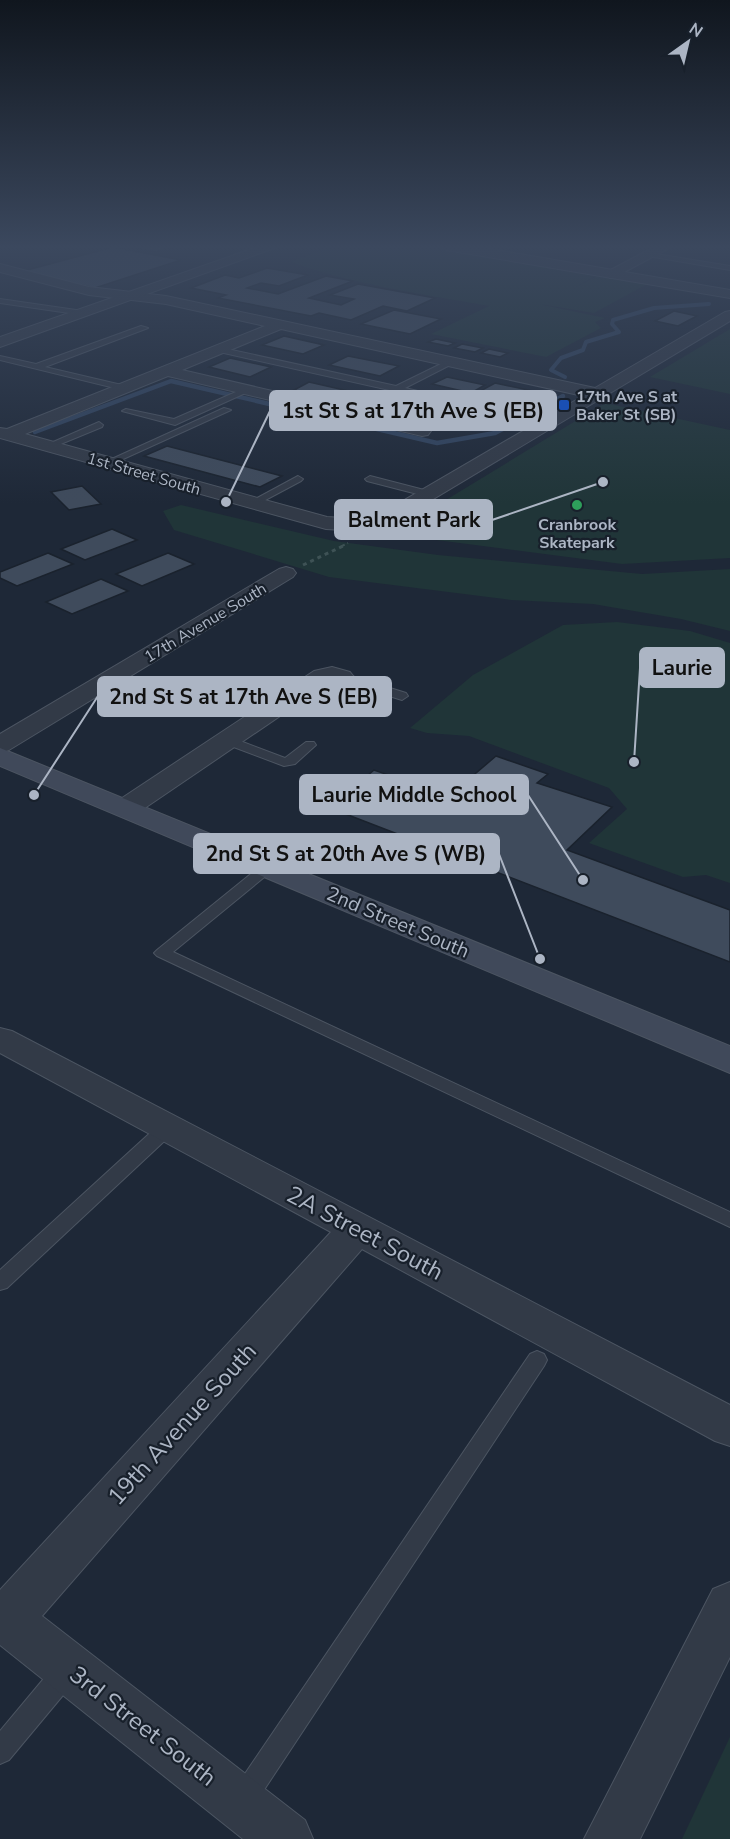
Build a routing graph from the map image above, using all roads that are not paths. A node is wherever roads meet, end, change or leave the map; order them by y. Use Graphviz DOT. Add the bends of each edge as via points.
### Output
graph roads {
  1 [pos="29,332"];
  2 [pos="133,332"];
  3 [pos="262,332"];
  4 [pos="310,332"];
  5 [pos="702,332"];
  6 [pos="0,342"];
  7 [pos="218,349"];
  8 [pos="0,358"];
  9 [pos="449,362"];
  10 [pos="36,367"];
  11 [pos="164,370"];
  12 [pos="123,388"];
  13 [pos="397,389"];
  14 [pos="248,390"];
  15 [pos="598,394"];
  16 [pos="227,410"];
  17 [pos="126,411"];
  18 [pos="550,423"];
  19 [pos="99,425"];
  20 [pos="422,431"];
  21 [pos="4,434"];
  22 [pos="48,446"];
  23 [pos="107,463"];
  24 [pos="370,478"];
  25 [pos="298,479"];
  26 [pos="429,494"];
  27 [pos="252,503"];
  28 [pos="295,569"];
  29 [pos="342,677"];
  30 [pos="402,696"];
  31 [pos="227,740"];
  32 [pos="0,745"];
  33 [pos="310,745"];
  34 [pos="0,756"];
  35 [pos="126,808"];
  36 [pos="268,867"];
  37 [pos="3,1045"];
  38 [pos="730,1060"];
  39 [pos="167,1128"];
  40 [pos="730,1220"];
  41 [pos="357,1229"];
  42 [pos="0,1282"];
  43 [pos="537,1360"];
  44 [pos="730,1427"];
  45 [pos="730,1606"];
  46 [pos="3,1617"];
  47 [pos="69,1668"];
  48 [pos="0,1751"];
  49 [pos="240,1803"];
  50 [pos="286,1839"];
  51 [pos="611,1839"];
  1 -- 6 [label="street"];
  2 -- 10 [label="lane"];
  3 -- 7 [label="street"];
  4 -- 9 [label="street"];
  5 -- 15 [label="street"];
  7 -- 11 [label="street"];
  7 -- 13 [label="lane"];
  8 -- 10 [label="lane"];
  9 -- 13 [label="lane"];
  9 -- 15 [label="street"];
  10 -- 12 [label="lane"];
  11 -- 12 [label="street"];
  11 -- 14 [label="street"];
  12 -- 21 [label="street"];
  13 -- 18 [label="lane"];
  14 -- 17 [label="lane" via="175,422"];
  14 -- 20 [label="street"];
  15 -- 18 [label="street"];
  16 -- 23 [label="lane"];
  18 -- 26 [label="street"];
  19 -- 22 [label="lane"];
  21 -- 22 [label="street, 1st Street South"];
  22 -- 23 [label="street, 1st Street South"];
  23 -- 27 [label="street, 1st Street South"];
  24 -- 26 [label="lane"];
  25 -- 27 [label="lane"];
  26 -- 27 [label="street, 1st Street South" via="383,520 360,525 326,524"];
  28 -- 32 [label="street, 17th Avenue South"];
  29 -- 30 [label="lane"];
  29 -- 31 [label="street" via="322,676"];
  31 -- 33 [label="lane" via="284,762"];
  31 -- 35 [label="street"];
  34 -- 35 [label="main road, 2nd Street South"];
  35 -- 36 [label="main road, 2nd Street South"];
  36 -- 38 [label="main road, 2nd Street South"];
  36 -- 40 [label="lane" via="162,953"];
  37 -- 39 [label="street, 2A Street South"];
  39 -- 41 [label="street, 2A Street South"];
  39 -- 42 [label="lane"];
  41 -- 44 [label="street, 2A Street South"];
  41 -- 46 [label="street, 19th Avenue South"];
  43 -- 49 [label="lane"];
  45 -- 51 [label="street"];
  46 -- 47 [label="street, 3rd Street South"];
  47 -- 48 [label="lane"];
  47 -- 49 [label="street, 3rd Street South"];
  49 -- 50 [label="street, 3rd Street South"];
}
